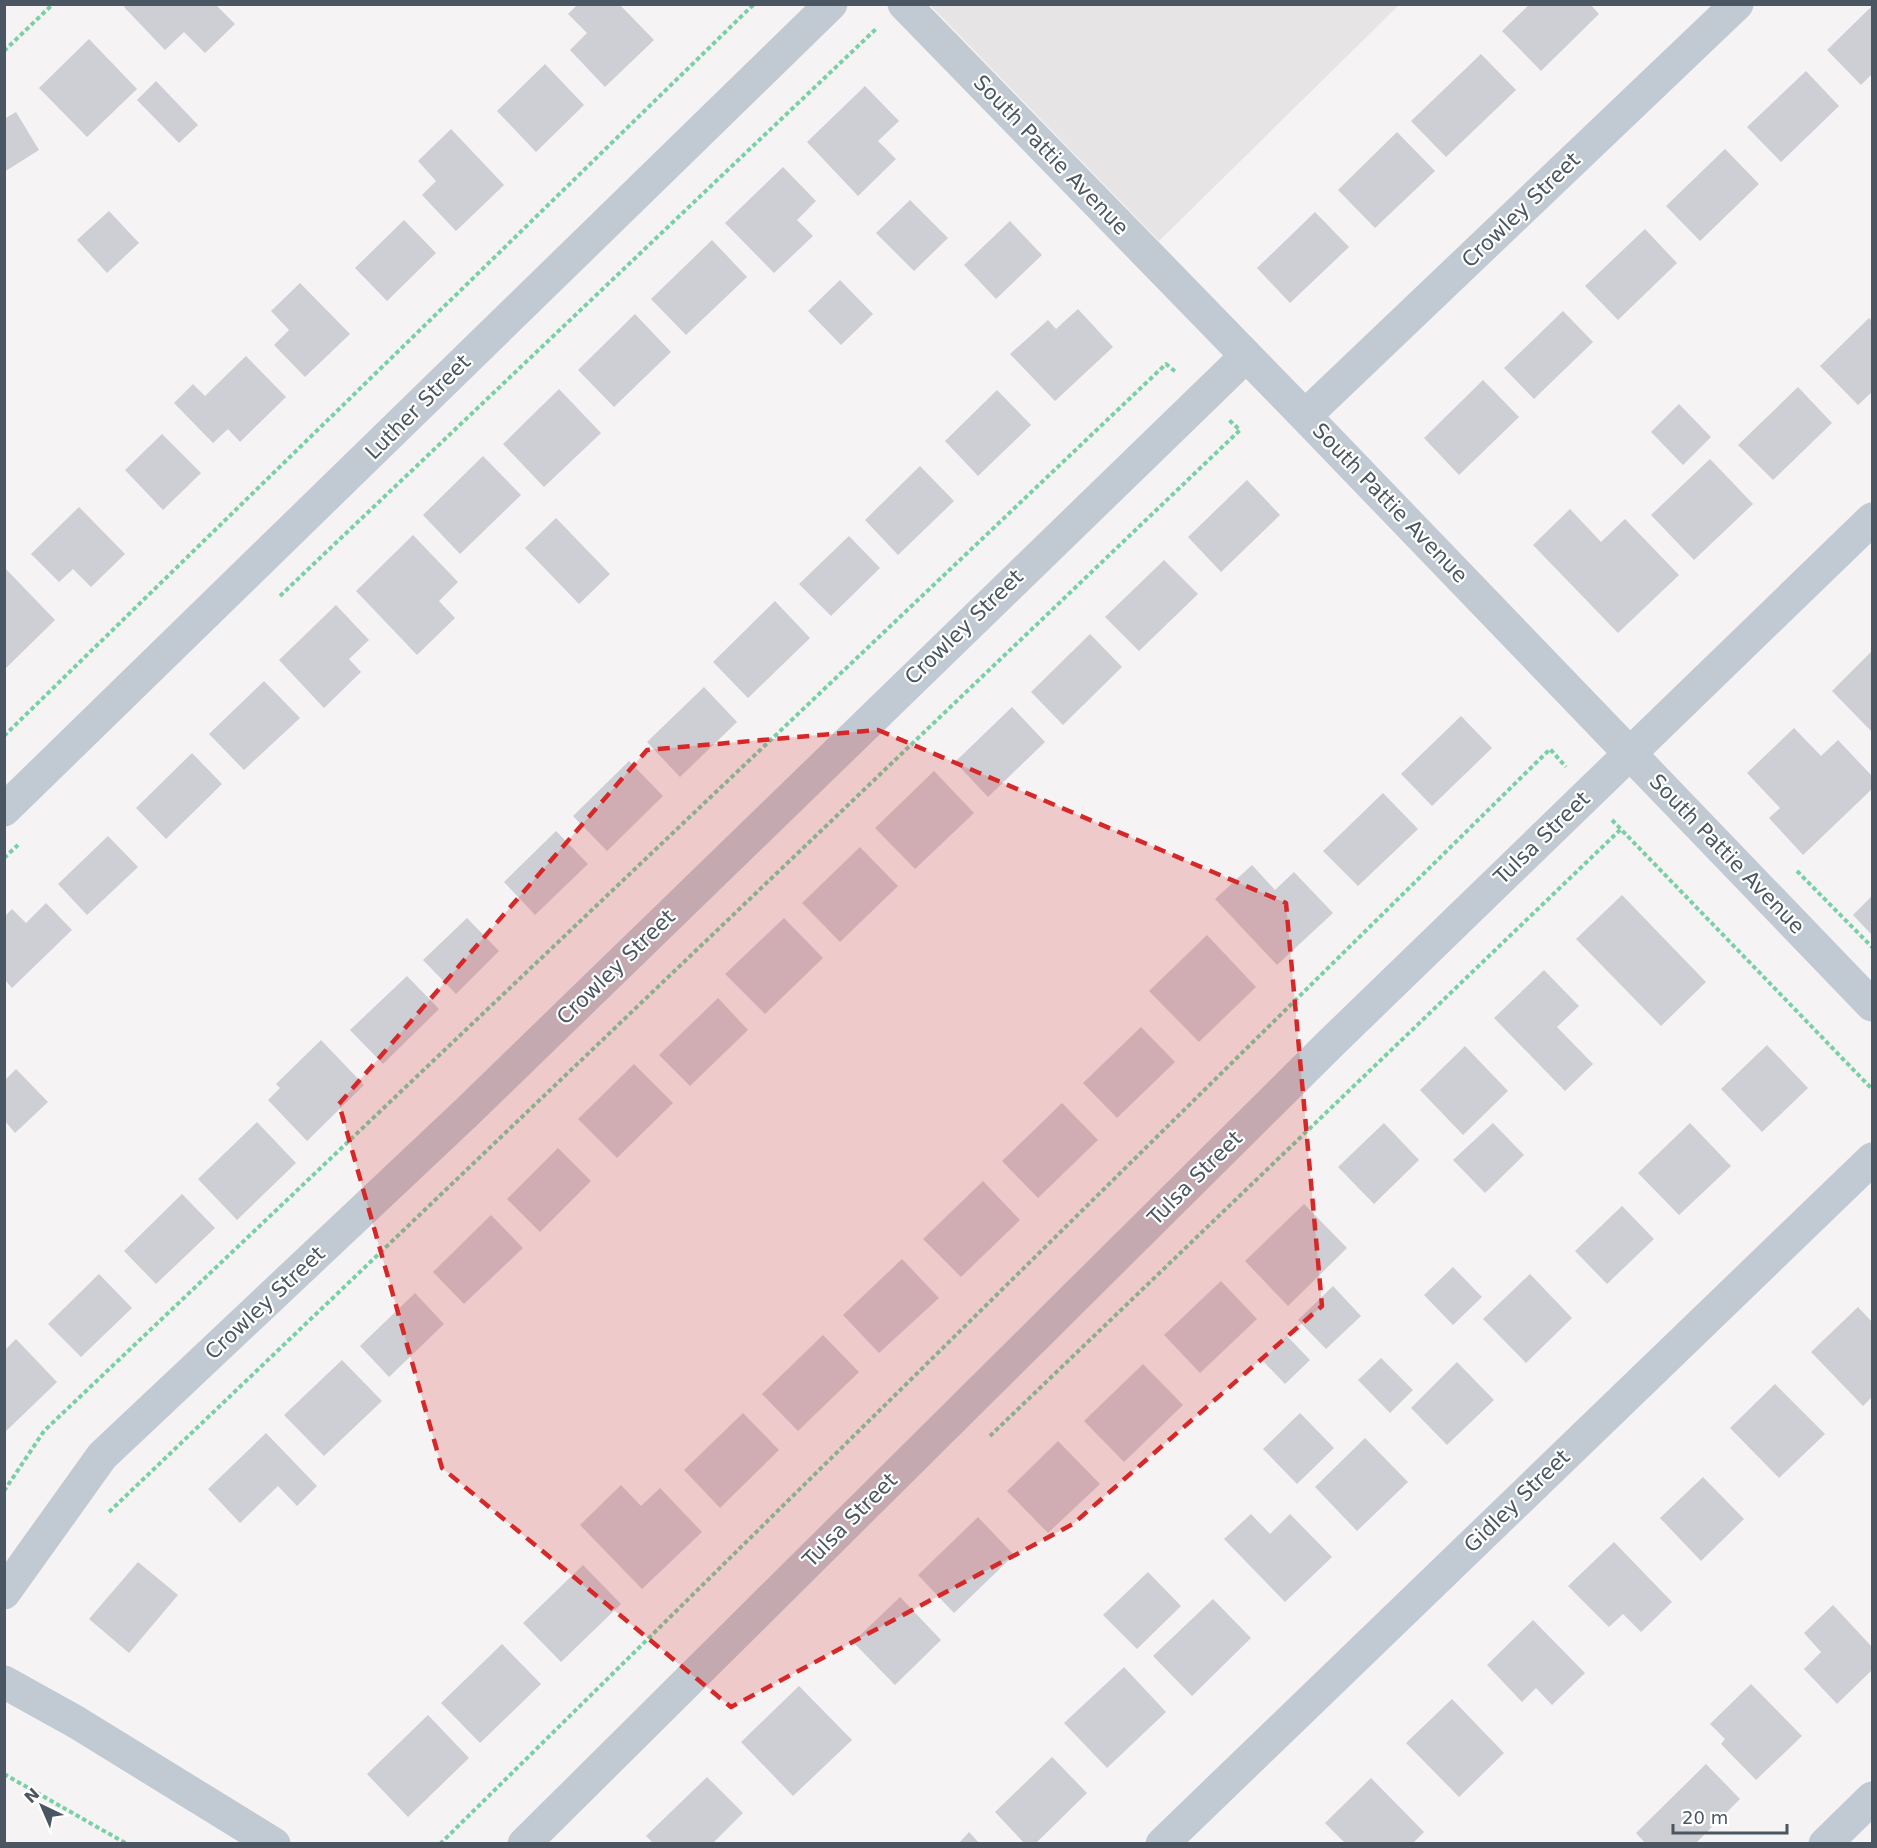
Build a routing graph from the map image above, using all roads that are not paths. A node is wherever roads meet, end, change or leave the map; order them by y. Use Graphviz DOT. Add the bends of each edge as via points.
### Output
graph roads {
  1 [pos="831,4"];
  2 [pos="1737,4"];
  3 [pos="894,13"];
  4 [pos="1246,356"];
  5 [pos="1305,416"];
  6 [pos="1872,519"];
  7 [pos="1630,753"];
  8 [pos="4,810"];
  9 [pos="1872,1005"];
  10 [pos="1872,1159"];
  11 [pos="4,1593"];
  12 [pos="4,1682"];
  13 [pos="1872,1797"];
  14 [pos="274,1844"];
  15 [pos="524,1844"];
  16 [pos="1162,1844"];
  17 [pos="1825,1844"];
  1 -- 8 [label="street, Luther Street"];
  2 -- 5 [label="street, Crowley Street"];
  3 -- 4 [label="street, South Pattie Avenue"];
  4 -- 5 [label="street, South Pattie Avenue"];
  4 -- 11 [label="street, Crowley Street" via="467,1112 102,1456"];
  5 -- 7 [label="street, South Pattie Avenue"];
  6 -- 7 [label="street, Tulsa Street"];
  7 -- 9 [label="street, South Pattie Avenue"];
  7 -- 15 [label="street, Tulsa Street" via="1332,1042"];
  10 -- 16 [label="street, Gidley Street"];
  12 -- 14 [label="street"];
  13 -- 17 [label="street"];
}
